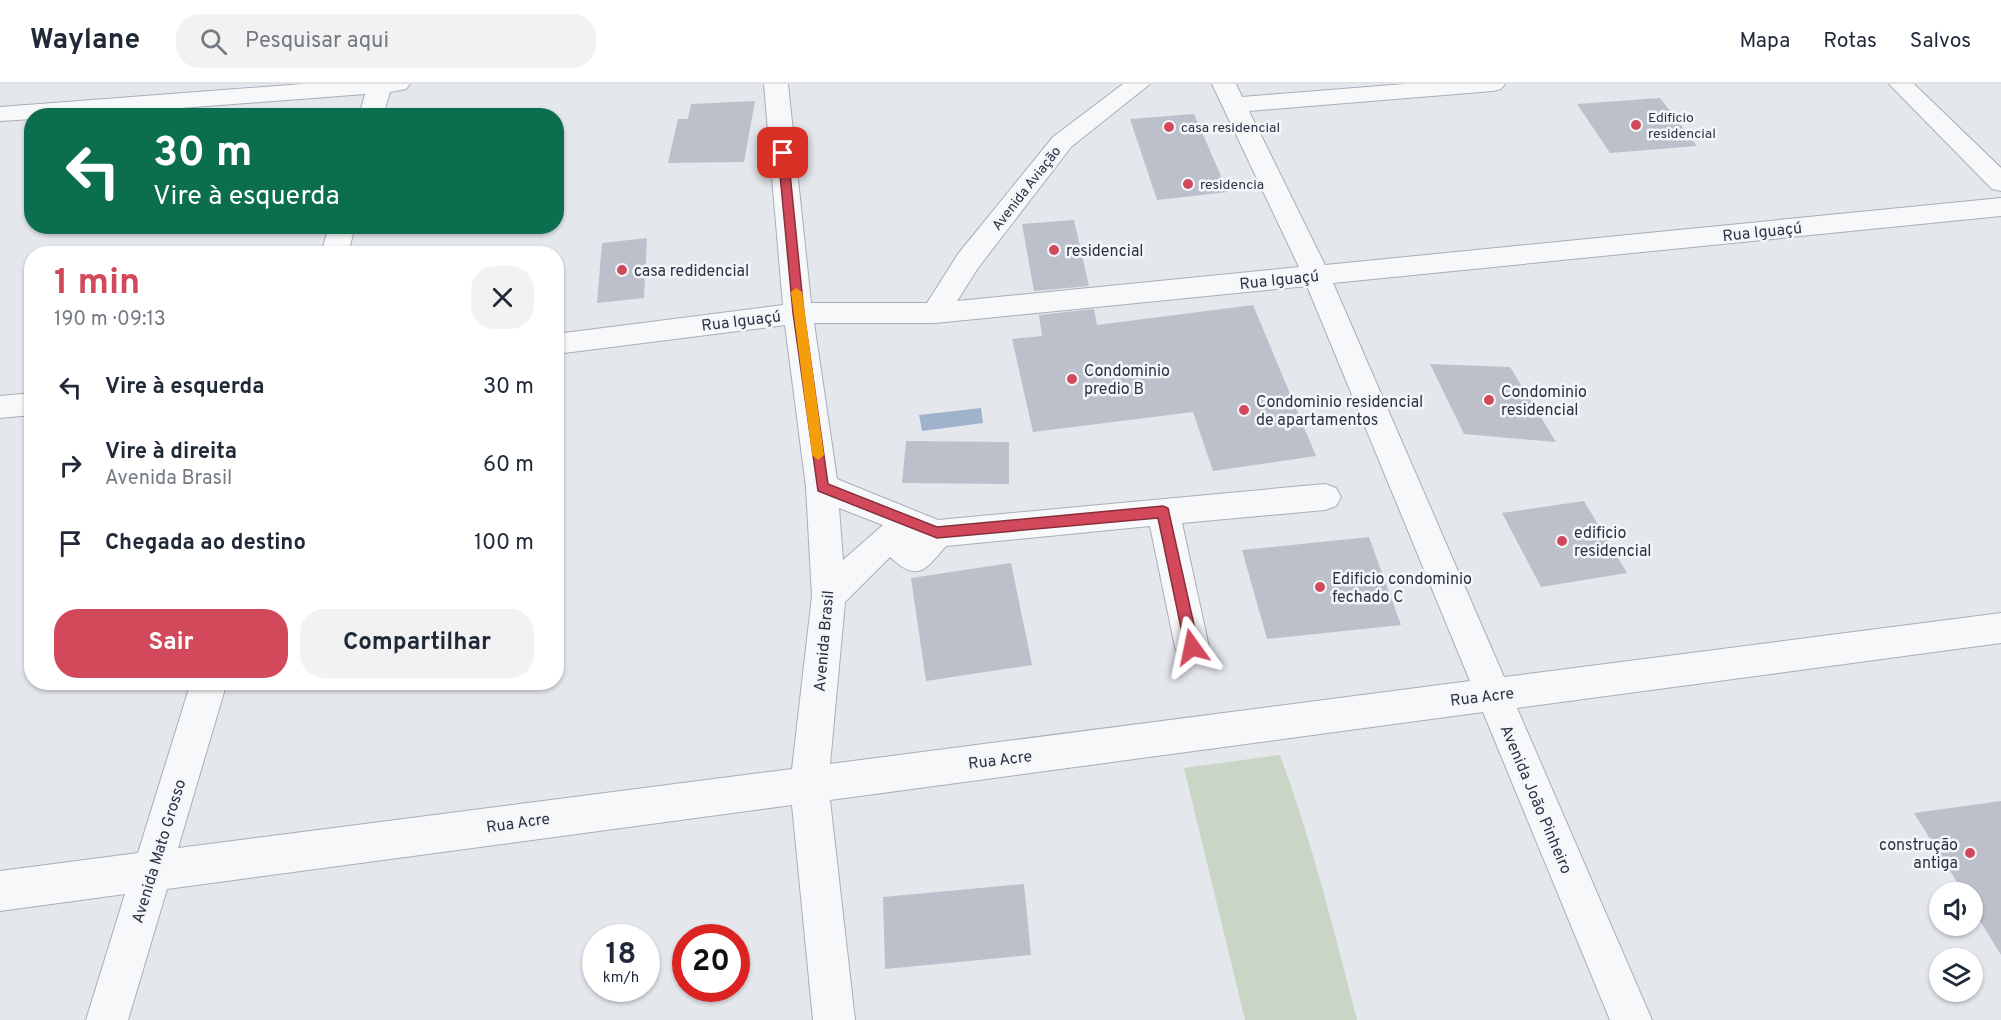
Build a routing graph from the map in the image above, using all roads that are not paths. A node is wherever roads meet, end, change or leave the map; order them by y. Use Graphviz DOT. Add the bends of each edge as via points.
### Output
graph roads {
  1 [pos="386,84"];
  2 [pos="776,84"];
  3 [pos="1138,84"];
  4 [pos="1493,84"];
  5 [pos="1901,84"];
  6 [pos="1228,95"];
  7 [pos="77,108"];
  8 [pos="375,108"];
  9 [pos="24,112"];
  10 [pos="0,114"];
  11 [pos="2001,183"];
  12 [pos="2001,207"];
  13 [pos="1316,275"];
  14 [pos="798,313"];
  15 [pos="935,313"];
  16 [pos="564,343"];
  17 [pos="24,405"];
  18 [pos="0,407"];
  19 [pos="822,487"];
  20 [pos="1325,497"];
  21 [pos="1163,512"];
  22 [pos="937,533"];
  23 [pos="829,596"];
  24 [pos="2001,628"];
  25 [pos="1192,647"];
  26 [pos="207,690"];
  27 [pos="1493,695"];
  28 [pos="809,783"];
  29 [pos="152,871"];
  30 [pos="0,891"];
  31 [pos="107,1020"];
  32 [pos="834,1020"];
  33 [pos="1631,1020"];
  1 -- 7 [label="street"];
  1 -- 8 [label="street"];
  2 -- 14 [label="street, Avenida Brasil"];
  3 -- 15 [label="street, Avenida Aviação" via="1062,142 968,261"];
  4 -- 6 [label="street"];
  5 -- 11 [label="street"];
  6 -- 13 [label="street, Avenida João Pinheiro"];
  9 -- 10 [label="street"];
  12 -- 13 [label="street, Rua Iguaçú"];
  13 -- 15 [label="street, Rua Iguaçú"];
  13 -- 27 [label="street, Avenida João Pinheiro"];
  14 -- 15 [label="street, Rua Iguaçú"];
  14 -- 16 [label="street, Rua Iguaçú"];
  14 -- 19 [label="street, Avenida Brasil"];
  17 -- 18 [label="street"];
  19 -- 22 [label="street"];
  19 -- 23 [label="street, Avenida Brasil"];
  20 -- 21 [label="street"];
  21 -- 22 [label="street"];
  21 -- 25 [label="street"];
  22 -- 23 [label="street" via="915,559 890,536"];
  23 -- 28 [label="street, Avenida Brasil"];
  24 -- 27 [label="street, Rua Acre"];
  26 -- 29 [label="street, Avenida Mato Grosso"];
  27 -- 28 [label="street, Rua Acre"];
  27 -- 33 [label="street, Avenida João Pinheiro"];
  28 -- 29 [label="street, Rua Acre"];
  28 -- 32 [label="street, Avenida Brasil"];
  29 -- 30 [label="street, Rua Acre"];
  29 -- 31 [label="street, Avenida Mato Grosso"];
}
